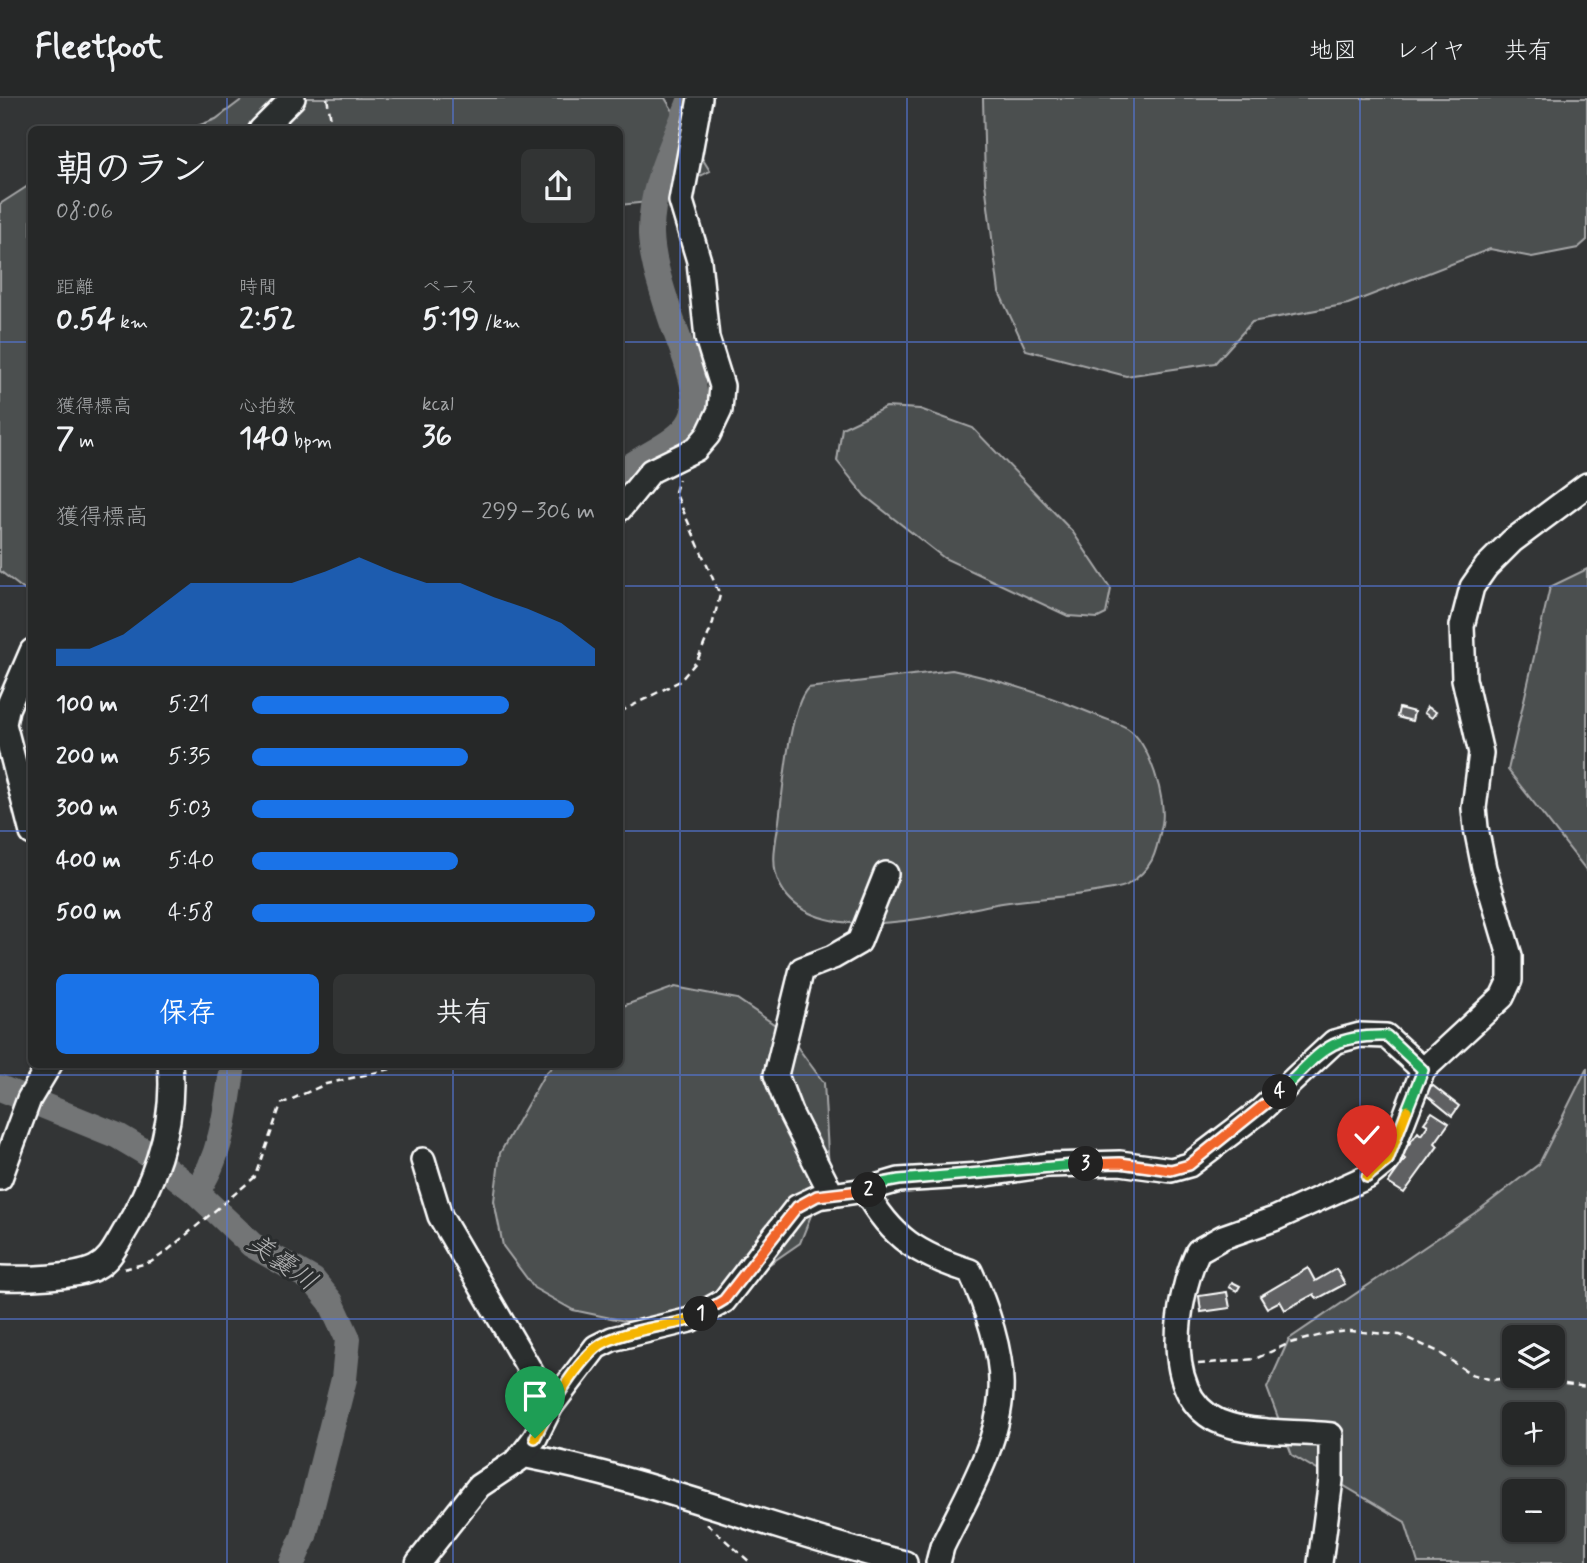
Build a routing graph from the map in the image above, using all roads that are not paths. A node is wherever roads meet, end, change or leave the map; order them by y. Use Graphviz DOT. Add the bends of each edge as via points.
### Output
graph roads {
  1 [pos="293,98"];
  2 [pos="699,101"];
  3 [pos="265,126"];
  4 [pos="1587,485"];
  5 [pos="623,505"];
  6 [pos="28,660"];
  7 [pos="28,817"];
  8 [pos="886,874"];
  9 [pos="48,1068"];
  10 [pos="170,1068"];
  11 [pos="1423,1070"];
  12 [pos="423,1160"];
  13 [pos="0,1178"];
  14 [pos="865,1190"];
  15 [pos="832,1195"];
  16 [pos="0,1278"];
  17 [pos="551,1406"];
  18 [pos="522,1455"];
  19 [pos="418,1563"];
  20 [pos="905,1563"];
  21 [pos="938,1563"];
  22 [pos="1320,1563"];
  1 -- 3 [label="street"];
  2 -- 5 [label="street" via="681,201 699,261 707,338 722,386 720,410 708,435 687,455 651,471"];
  4 -- 11 [label="street" via="1512,541 1472,587 1462,626 1462,649 1481,753 1475,818 1483,869 1510,956 1510,980 1502,997"];
  6 -- 7 [label="street" via="4,724"];
  8 -- 15 [label="street" via="859,942 802,969 776,1075"];
  9 -- 13 [label="street" via="29,1099"];
  10 -- 16 [label="street" via="168,1120 152,1180 108,1259 77,1273"];
  11 -- 14 [label="street" via="1387,1036 1360,1035 1334,1042 1259,1111 1189,1165 1171,1170 1120,1163 1048,1166 899,1180"];
  11 -- 22 [label="street" via="1388,1160 1367,1177 1198,1251 1182,1293 1178,1366 1182,1381 1210,1417 1229,1425 1331,1435 1331,1480"];
  12 -- 17 [label="street" via="440,1216"];
  14 -- 15 [label="street"];
  14 -- 21 [label="street" via="881,1219 907,1243 936,1260 970,1271 997,1351 1002,1391 991,1440"];
  15 -- 17 [label="street" via="817,1196 797,1207 724,1300 690,1320 596,1347"];
  17 -- 18 [label="street"];
  18 -- 19 [label="street" via="479,1486"];
  18 -- 20 [label="street" via="653,1486 824,1543"];
}
